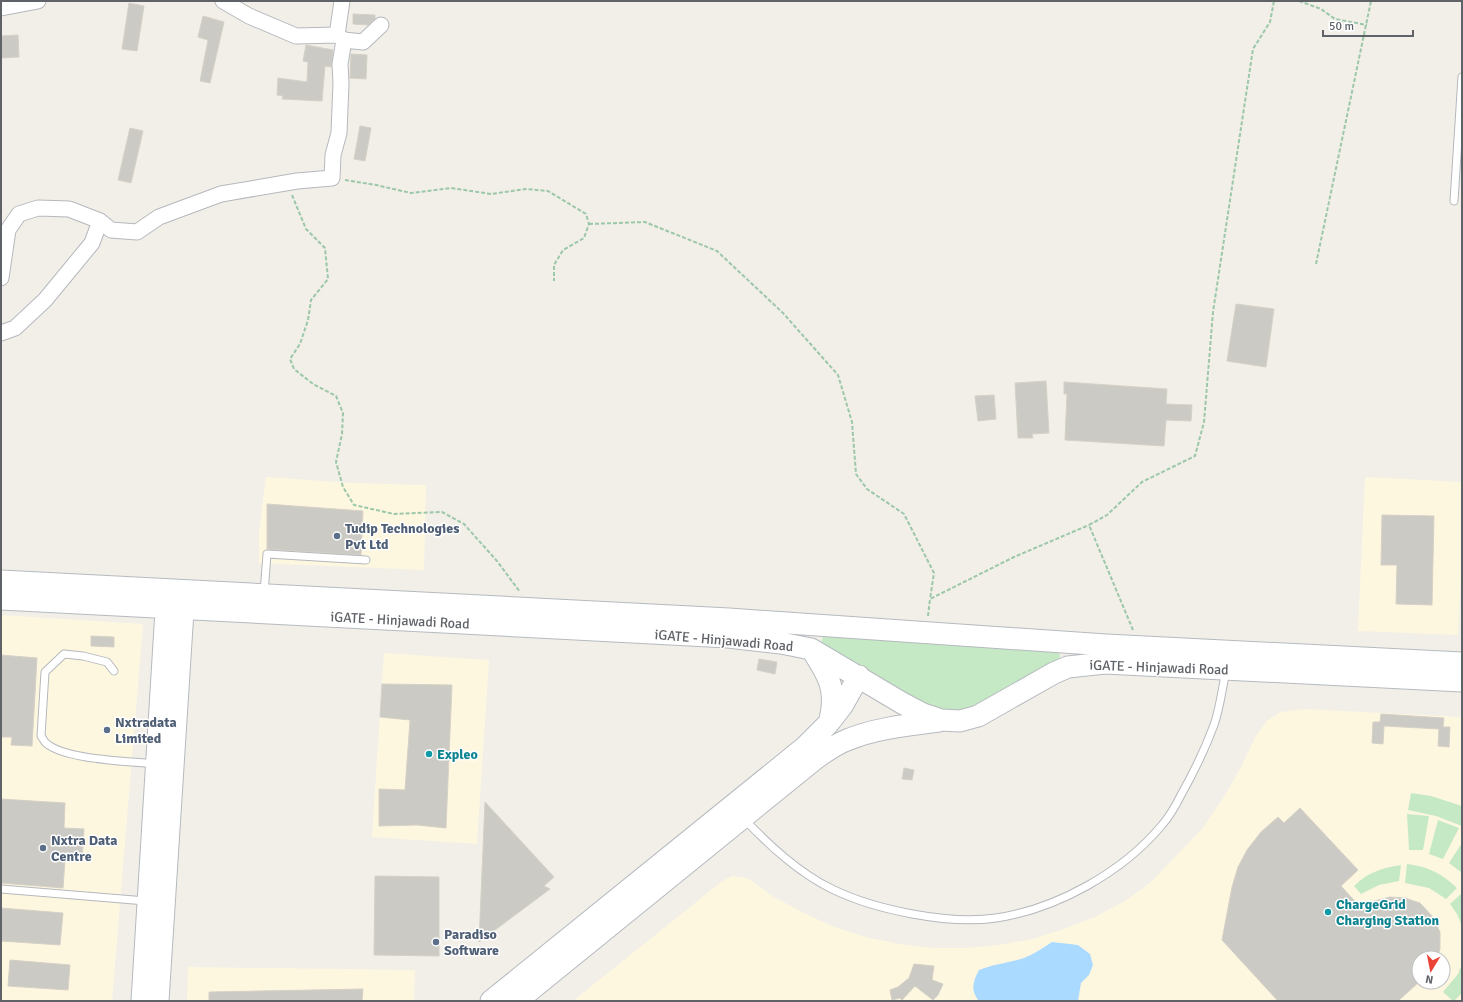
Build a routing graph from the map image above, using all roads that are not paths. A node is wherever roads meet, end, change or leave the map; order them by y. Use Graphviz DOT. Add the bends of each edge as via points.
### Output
graph roads {
  1 [pos="38,1"];
  2 [pos="223,1"];
  3 [pos="342,1"];
  4 [pos="1,8"];
  5 [pos="381,25"];
  6 [pos="340,38"];
  7 [pos="1462,77"];
  8 [pos="1454,201"];
  9 [pos="100,221"];
  10 [pos="1,278"];
  11 [pos="1,333"];
  12 [pos="366,560"];
  13 [pos="1,581"];
  14 [pos="263,595"];
  15 [pos="1,599"];
  16 [pos="175,599"];
  17 [pos="501,616"];
  18 [pos="1070,642"];
  19 [pos="811,648"];
  20 [pos="1462,663"];
  21 [pos="1068,667"];
  22 [pos="1226,669"];
  23 [pos="114,671"];
  24 [pos="859,676"];
  25 [pos="1462,681"];
  26 [pos="941,720"];
  27 [pos="828,724"];
  28 [pos="157,764"];
  29 [pos="737,812"];
  30 [pos="1,889"];
  31 [pos="148,901"];
  32 [pos="142,1001"];
  33 [pos="158,1001"];
  34 [pos="491,1001"];
  35 [pos="517,1001"];
  1 -- 4 [label="street"];
  2 -- 6 [label="street" via="249,16 296,36"];
  3 -- 6 [label="street"];
  5 -- 6 [label="street" via="363,42"];
  6 -- 9 [label="street" via="339,133 333,155 332,178 297,181 221,194 159,217 137,232 111,230"];
  7 -- 8 [label="lane"];
  9 -- 10 [label="street" via="68,209 38,208 19,214 8,230"];
  9 -- 11 [label="street" via="92,243 45,300 15,328"];
  12 -- 14 [label="lane" via="267,554"];
  13 -- 16 [label="main road, iGATE - Hinjawadi Road"];
  14 -- 16 [label="main road, iGATE - Hinjawadi Road"];
  14 -- 17 [label="main road, iGATE - Hinjawadi Road"];
  15 -- 16 [label="main road, iGATE - Hinjawadi Road"];
  16 -- 17 [label="main road, iGATE - Hinjawadi Road"];
  16 -- 28 [label="main road"];
  16 -- 33 [label="main road"];
  17 -- 18 [label="main road, iGATE - Hinjawadi Road" via="524,609 729,619"];
  17 -- 19 [label="main road, iGATE - Hinjawadi Road" via="728,637"];
  18 -- 20 [label="main road, iGATE - Hinjawadi Road"];
  18 -- 21 [label="main road"];
  19 -- 24 [label="main road, iGATE - Hinjawadi Road"];
  19 -- 27 [label="main road" via="827,674 831,686 833,709"];
  21 -- 22 [label="main road, iGATE - Hinjawadi Road" via="1105,663"];
  21 -- 26 [label="main road, iGATE - Hinjawadi Road" via="978,716 960,721"];
  22 -- 25 [label="main road, iGATE - Hinjawadi Road"];
  22 -- 29 [label="lane" via="1214,723 1192,776 1163,824 1144,845 1099,879 1021,913 995,918 937,918 853,897 831,889 802,870 764,840"];
  23 -- 28 [label="lane" via="107,662 64,654 45,672 41,736 46,743 64,753"];
  24 -- 26 [label="main road, iGATE - Hinjawadi Road" via="918,712"];
  24 -- 27 [label="main road" via="850,695"];
  26 -- 29 [label="main road" via="872,732 847,740 831,748"];
  27 -- 29 [label="main road"];
  28 -- 31 [label="main road"];
  29 -- 34 [label="main road"];
  29 -- 35 [label="main road"];
  30 -- 31 [label="lane"];
  31 -- 32 [label="main road"];
}
